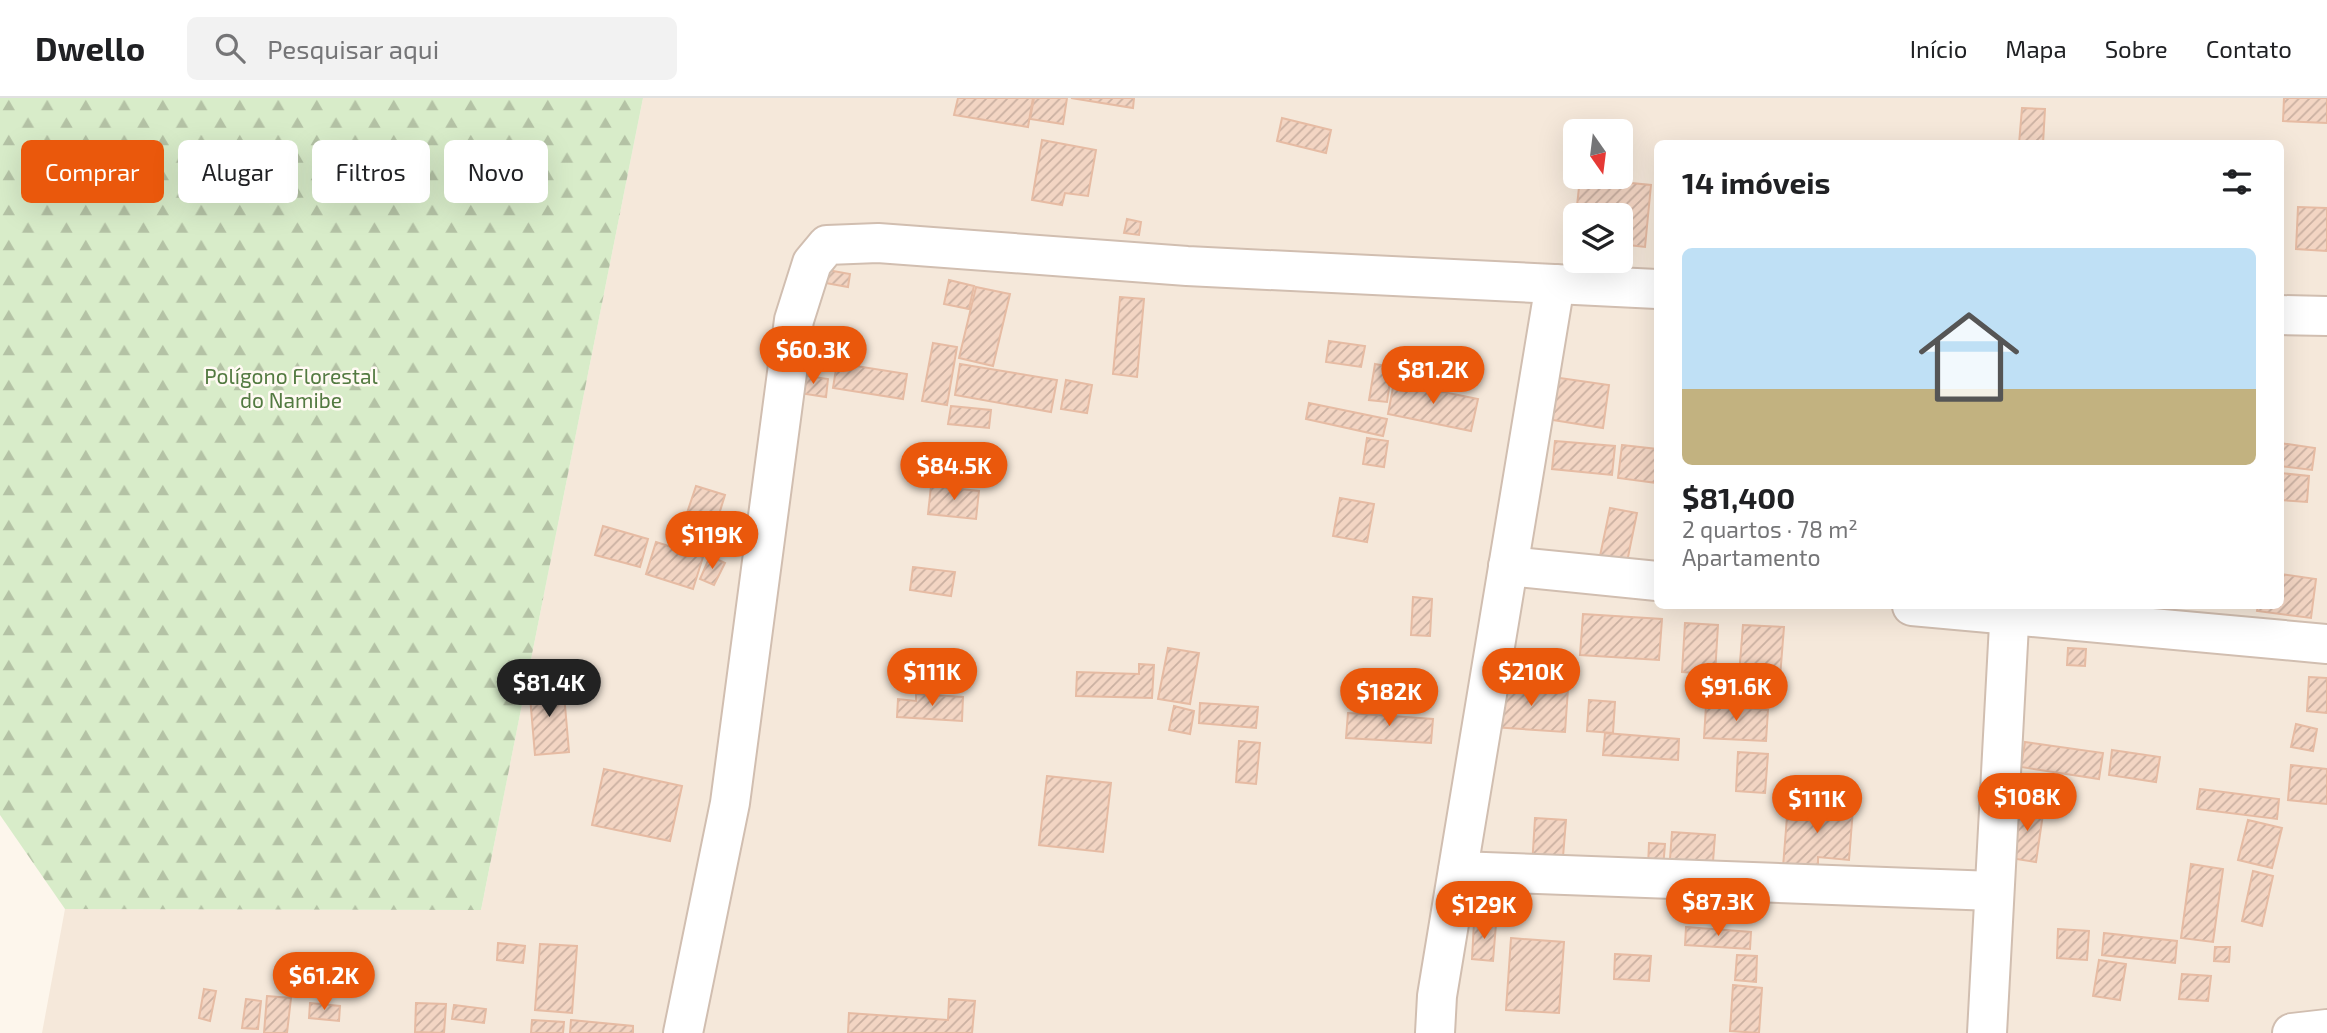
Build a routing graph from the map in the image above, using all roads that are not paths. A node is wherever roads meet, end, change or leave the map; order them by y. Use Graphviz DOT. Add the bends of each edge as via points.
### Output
graph roads {
  1 [pos="1555,284"];
  2 [pos="1654,289"];
  3 [pos="2284,315"];
  4 [pos="2327,316"];
  5 [pos="1508,566"];
  6 [pos="1654,581"];
  7 [pos="1986,609"];
  8 [pos="2010,610"];
  9 [pos="2327,643"];
  10 [pos="1458,871"];
  11 [pos="1994,891"];
  12 [pos="2327,1029"];
  13 [pos="684,1033"];
  14 [pos="1435,1033"];
  15 [pos="1987,1033"];
  16 [pos="2292,1033"];
  1 -- 2 [label="street"];
  1 -- 5 [label="street"];
  1 -- 13 [label="street" via="1187,267 878,243 827,245 811,263 794,320 730,803"];
  3 -- 4 [label="street"];
  5 -- 6 [label="street"];
  5 -- 10 [label="street"];
  7 -- 8 [label="street"];
  8 -- 9 [label="street"];
  8 -- 11 [label="street"];
  10 -- 11 [label="street"];
  10 -- 14 [label="street"];
  11 -- 15 [label="street"];
  12 -- 16 [label="street"];
}
